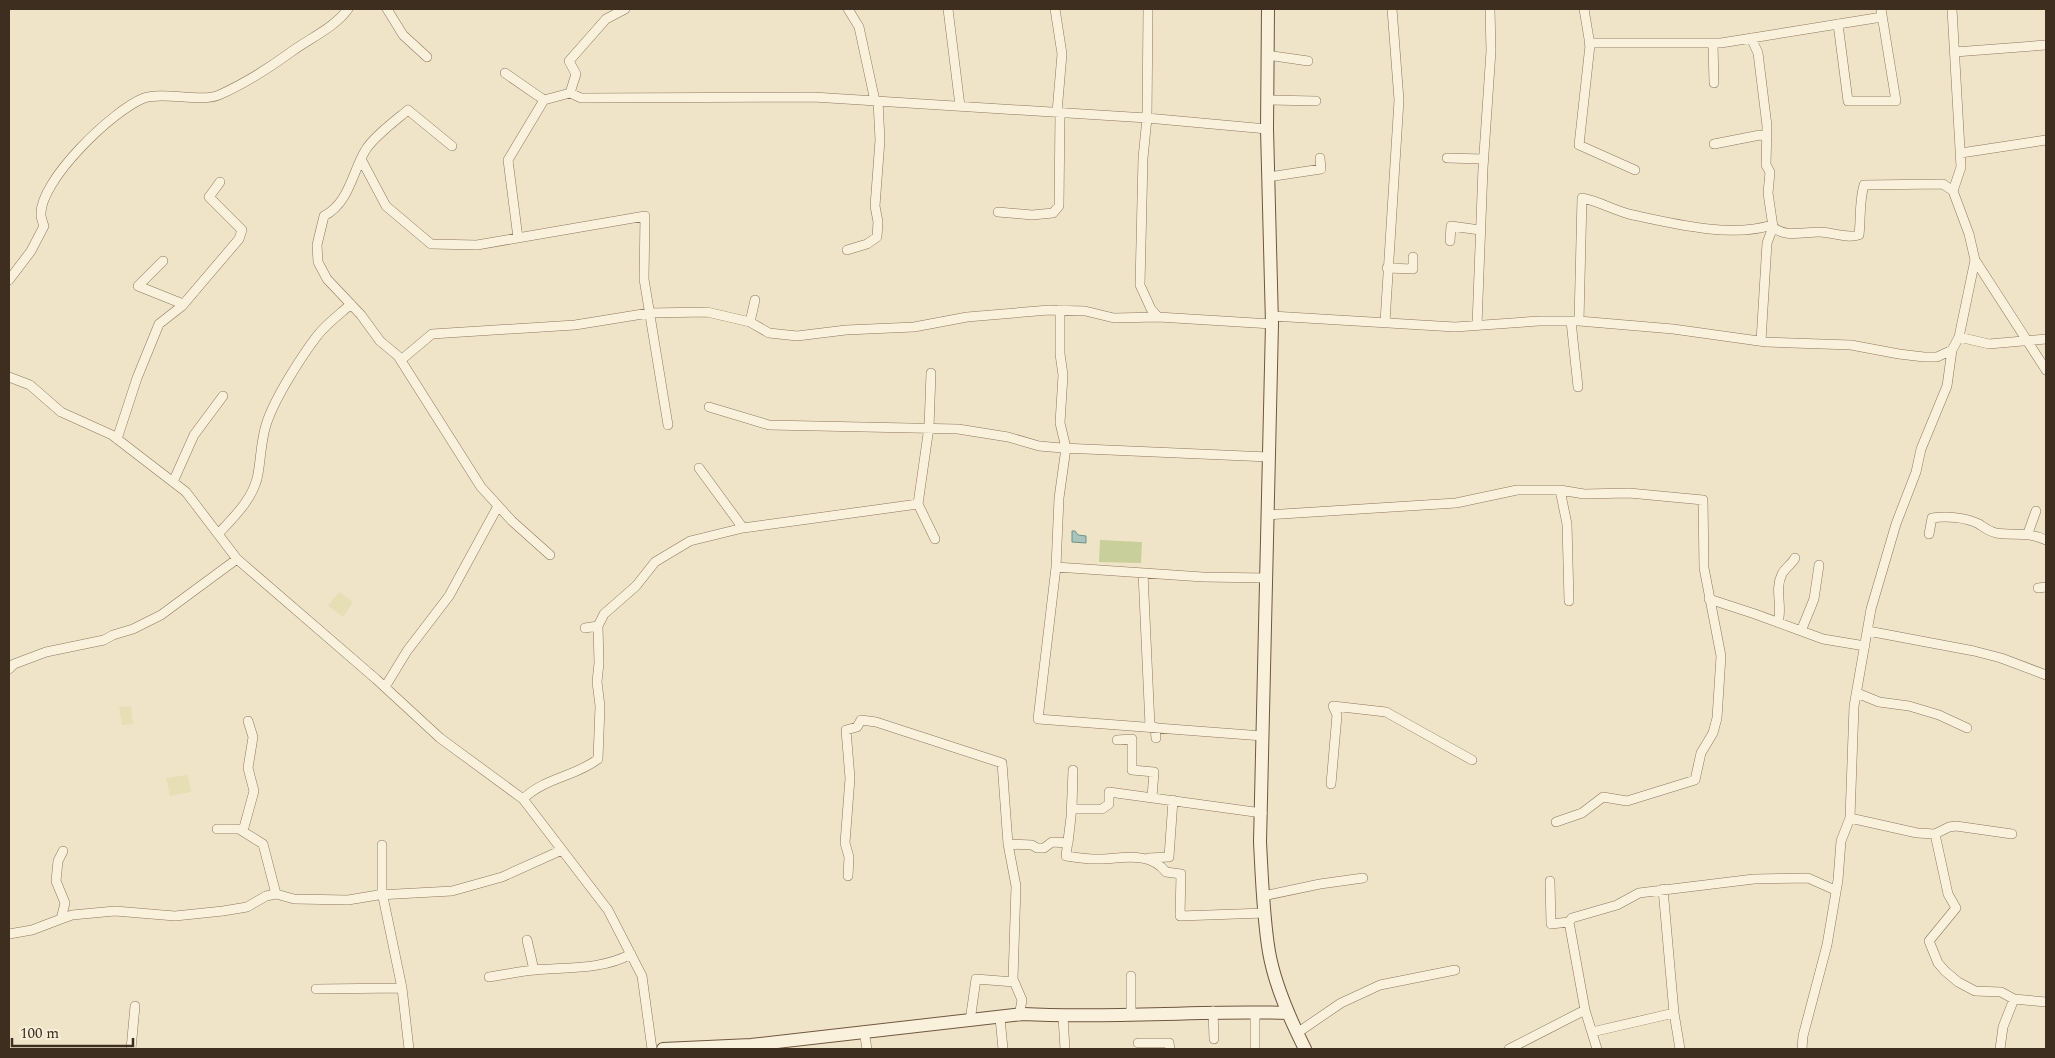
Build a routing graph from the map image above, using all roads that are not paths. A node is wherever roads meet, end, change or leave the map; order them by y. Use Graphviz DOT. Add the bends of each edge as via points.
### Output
graph roads {
  1 [pos="387,9"];
  2 [pos="625,9"];
  3 [pos="848,9"];
  4 [pos="948,9"];
  5 [pos="1055,9"];
  6 [pos="1148,9"];
  7 [pos="1268,9"];
  8 [pos="1392,9"];
  9 [pos="1490,9"];
  10 [pos="1584,9"];
  11 [pos="1952,9"];
  12 [pos="344,11"];
  13 [pos="1882,13"];
  14 [pos="1838,24"];
  15 [pos="1751,38"];
  16 [pos="1589,43"];
  17 [pos="1713,44"];
  18 [pos="2046,45"];
  19 [pos="1955,52"];
  20 [pos="1268,54"];
  21 [pos="427,57"];
  22 [pos="1308,61"];
  23 [pos="505,73"];
  24 [pos="1714,83"];
  25 [pos="570,93"];
  26 [pos="544,100"];
  27 [pos="1267,100"];
  28 [pos="877,101"];
  29 [pos="1316,101"];
  30 [pos="960,106"];
  31 [pos="1058,112"];
  32 [pos="1147,118"];
  33 [pos="1267,128"];
  34 [pos="1767,137"];
  35 [pos="2046,140"];
  36 [pos="1714,144"];
  37 [pos="452,146"];
  38 [pos="1960,153"];
  39 [pos="1320,158"];
  40 [pos="1447,158"];
  41 [pos="361,159"];
  42 [pos="1483,159"];
  43 [pos="1634,170"];
  44 [pos="1268,177"];
  45 [pos="220,182"];
  46 [pos="1953,191"];
  47 [pos="998,212"];
  48 [pos="1772,226"];
  49 [pos="1480,230"];
  50 [pos="518,238"];
  51 [pos="1450,241"];
  52 [pos="847,250"];
  53 [pos="1413,257"];
  54 [pos="1975,260"];
  55 [pos="163,261"];
  56 [pos="1388,268"];
  57 [pos="9,280"];
  58 [pos="755,300"];
  59 [pos="183,304"];
  60 [pos="351,304"];
  61 [pos="1060,310"];
  62 [pos="649,313"];
  63 [pos="1158,317"];
  64 [pos="1272,320"];
  65 [pos="1575,321"];
  66 [pos="750,322"];
  67 [pos="1385,322"];
  68 [pos="1477,325"];
  69 [pos="1959,337"];
  70 [pos="2046,339"];
  71 [pos="1761,341"];
  72 [pos="2029,341"];
  73 [pos="1952,350"];
  74 [pos="400,360"];
  75 [pos="2046,370"];
  76 [pos="931,373"];
  77 [pos="9,377"];
  78 [pos="1578,387"];
  79 [pos="223,396"];
  80 [pos="709,408"];
  81 [pos="668,425"];
  82 [pos="929,427"];
  83 [pos="117,439"];
  84 [pos="1066,448"];
  85 [pos="1269,457"];
  86 [pos="699,468"];
  87 [pos="173,482"];
  88 [pos="1560,490"];
  89 [pos="918,504"];
  90 [pos="498,506"];
  91 [pos="2036,511"];
  92 [pos="1267,515"];
  93 [pos="743,528"];
  94 [pos="2028,533"];
  95 [pos="218,534"];
  96 [pos="1929,534"];
  97 [pos="935,539"];
  98 [pos="2046,540"];
  99 [pos="550,555"];
  100 [pos="237,558"];
  101 [pos="1795,558"];
  102 [pos="1819,564"];
  103 [pos="1056,568"];
  104 [pos="1143,573"];
  105 [pos="1266,578"];
  106 [pos="1709,599"];
  107 [pos="1569,601"];
  108 [pos="1778,622"];
  109 [pos="598,626"];
  110 [pos="585,628"];
  111 [pos="1801,631"];
  112 [pos="1868,632"];
  113 [pos="1865,646"];
  114 [pos="9,670"];
  115 [pos="2043,671"];
  116 [pos="385,687"];
  117 [pos="1857,693"];
  118 [pos="248,721"];
  119 [pos="1152,726"];
  120 [pos="1968,728"];
  121 [pos="1263,736"];
  122 [pos="1156,738"];
  123 [pos="1117,740"];
  124 [pos="1472,760"];
  125 [pos="1332,784"];
  126 [pos="1152,798"];
  127 [pos="523,799"];
  128 [pos="1173,800"];
  129 [pos="1262,813"];
  130 [pos="1071,817"];
  131 [pos="1850,818"];
  132 [pos="1556,822"];
  133 [pos="217,829"];
  134 [pos="243,831"];
  135 [pos="1935,834"];
  136 [pos="2012,834"];
  137 [pos="1008,844"];
  138 [pos="382,845"];
  139 [pos="562,850"];
  140 [pos="63,851"];
  141 [pos="1146,858"];
  142 [pos="848,876"];
  143 [pos="1363,878"];
  144 [pos="1550,881"];
  145 [pos="1663,889"];
  146 [pos="1835,890"];
  147 [pos="276,894"];
  148 [pos="383,895"];
  149 [pos="1263,896"];
  150 [pos="1265,913"];
  151 [pos="60,919"];
  152 [pos="1569,922"];
  153 [pos="9,934"];
  154 [pos="527,940"];
  155 [pos="631,954"];
  156 [pos="534,970"];
  157 [pos="1456,970"];
  158 [pos="1131,976"];
  159 [pos="489,977"];
  160 [pos="1014,982"];
  161 [pos="402,988"];
  162 [pos="316,990"];
  163 [pos="2014,999"];
  164 [pos="2046,1002"];
  165 [pos="135,1006"];
  166 [pos="1585,1010"];
  167 [pos="1213,1011"];
  168 [pos="1255,1012"];
  169 [pos="1288,1013"];
  170 [pos="1674,1013"];
  171 [pos="1131,1014"];
  172 [pos="1019,1016"];
  173 [pos="1063,1016"];
  174 [pos="1000,1018"];
  175 [pos="970,1021"];
  176 [pos="864,1031"];
  177 [pos="1592,1032"];
  178 [pos="1297,1033"];
  179 [pos="1214,1039"];
  180 [pos="1138,1043"];
  181 [pos="752,1047"];
  182 [pos="131,1049"];
  183 [pos="409,1049"];
  184 [pos="652,1049"];
  185 [pos="663,1049"];
  186 [pos="867,1049"];
  187 [pos="1003,1049"];
  188 [pos="1065,1049"];
  189 [pos="1170,1049"];
  190 [pos="1255,1049"];
  191 [pos="1305,1049"];
  192 [pos="1509,1049"];
  193 [pos="1597,1049"];
  194 [pos="1680,1049"];
  195 [pos="1802,1049"];
  196 [pos="2000,1049"];
  1 -- 21 [label="street" via="403,35"];
  2 -- 25 [label="street" via="606,19 569,60 576,74"];
  3 -- 28 [label="street" via="858,26"];
  4 -- 30 [label="street"];
  5 -- 31 [label="street" via="1062,54"];
  6 -- 32 [label="street"];
  7 -- 20 [label="main road"];
  8 -- 56 [label="street" via="1399,100"];
  9 -- 42 [label="street" via="1491,51"];
  10 -- 16 [label="street"];
  11 -- 19 [label="street"];
  12 -- 57 [label="street" via="307,44 217,96 145,98 123,109 75,152 52,186 44,198 41,214 44,226 31,251"];
  13 -- 14 [label="street"];
  13 -- 14 [label="street" via="1896,101 1848,101"];
  14 -- 15 [label="street"];
  15 -- 17 [label="street"];
  15 -- 34 [label="street" via="1758,53"];
  16 -- 17 [label="street"];
  16 -- 43 [label="street" via="1579,145"];
  17 -- 24 [label="street"];
  18 -- 19 [label="street"];
  19 -- 38 [label="street"];
  20 -- 22 [label="street"];
  20 -- 27 [label="main road"];
  23 -- 26 [label="street"];
  25 -- 26 [label="street"];
  25 -- 28 [label="street" via="581,98 813,97"];
  26 -- 50 [label="street" via="508,160"];
  27 -- 29 [label="street"];
  27 -- 33 [label="main road"];
  28 -- 30 [label="street"];
  28 -- 52 [label="street" via="880,140 875,206 877,237 868,244"];
  30 -- 31 [label="street"];
  31 -- 32 [label="street"];
  31 -- 47 [label="street" via="1059,206 1054,213"];
  32 -- 33 [label="street"];
  32 -- 63 [label="street" via="1140,285"];
  33 -- 44 [label="main road"];
  34 -- 36 [label="street" via="1760,135"];
  34 -- 48 [label="street" via="1766,165 1770,172 1768,194"];
  35 -- 38 [label="street"];
  37 -- 41 [label="street" via="408,110 365,149"];
  38 -- 46 [label="street" via="1961,167"];
  39 -- 44 [label="street" via="1322,169"];
  40 -- 42 [label="street"];
  41 -- 50 [label="street" via="386,206 431,244 477,245"];
  41 -- 60 [label="street" via="335,210 324,216 317,245 318,262 327,279"];
  42 -- 49 [label="street"];
  44 -- 64 [label="main road"];
  45 -- 59 [label="street" via="209,197 242,230 239,239"];
  46 -- 48 [label="street" via="1943,184 1864,185 1859,235 1851,237 1819,232 1778,232"];
  46 -- 54 [label="street"];
  48 -- 65 [label="street" via="1762,230 1701,228 1633,215 1582,198"];
  48 -- 71 [label="street" via="1767,243"];
  49 -- 51 [label="street" via="1450,226"];
  49 -- 68 [label="street"];
  50 -- 62 [label="street" via="645,216 644,279"];
  53 -- 56 [label="street" via="1413,269"];
  54 -- 69 [label="street"];
  54 -- 72 [label="street"];
  55 -- 59 [label="street" via="138,286"];
  56 -- 67 [label="street"];
  58 -- 66 [label="street"];
  59 -- 83 [label="street" via="158,324"];
  60 -- 74 [label="street" via="380,341"];
  60 -- 95 [label="street" via="318,334 286,385 266,424 258,475 250,494"];
  61 -- 63 [label="street" via="1084,311 1114,318"];
  61 -- 66 [label="street" via="1004,313 914,327 797,336 769,333"];
  61 -- 84 [label="street" via="1063,375 1060,423"];
  62 -- 66 [label="street" via="707,312"];
  62 -- 74 [label="street" via="575,326 432,334"];
  62 -- 81 [label="street"];
  63 -- 64 [label="street"];
  64 -- 67 [label="street"];
  64 -- 85 [label="main road"];
  65 -- 68 [label="street"];
  65 -- 71 [label="street"];
  65 -- 78 [label="street"];
  67 -- 68 [label="street" via="1455,327"];
  69 -- 72 [label="street" via="1989,344"];
  69 -- 73 [label="street"];
  70 -- 72 [label="street"];
  71 -- 73 [label="street" via="1851,345 1924,357"];
  72 -- 75 [label="street"];
  73 -- 112 [label="street" via="1949,379 1896,524"];
  74 -- 90 [label="street" via="480,487"];
  76 -- 82 [label="street"];
  77 -- 83 [label="street" via="30,385 61,412"];
  79 -- 87 [label="street" via="194,435"];
  80 -- 82 [label="street" via="769,425"];
  82 -- 84 [label="street"];
  82 -- 89 [label="street"];
  83 -- 87 [label="street"];
  84 -- 85 [label="street"];
  84 -- 103 [label="street" via="1059,498"];
  85 -- 92 [label="main road"];
  86 -- 93 [label="street"];
  87 -- 95 [label="street" via="186,492"];
  88 -- 92 [label="street" via="1517,490 1456,503"];
  88 -- 106 [label="street" via="1703,500 1704,568"];
  88 -- 107 [label="street" via="1567,524"];
  89 -- 93 [label="street"];
  89 -- 97 [label="street"];
  90 -- 99 [label="street"];
  90 -- 116 [label="street" via="449,596 407,651"];
  91 -- 94 [label="street"];
  92 -- 105 [label="main road"];
  93 -- 109 [label="street" via="690,540 655,562 636,586 604,614"];
  94 -- 96 [label="street" via="1994,532 1964,519 1941,517 1932,518"];
  94 -- 98 [label="street"];
  95 -- 100 [label="street"];
  100 -- 114 [label="street" via="161,615 133,629 104,640 46,652 14,664"];
  100 -- 116 [label="street"];
  101 -- 108 [label="street" via="1783,572 1779,584 1781,611"];
  102 -- 111 [label="street" via="1814,599"];
  103 -- 104 [label="street"];
  103 -- 119 [label="street" via="1038,719"];
  104 -- 105 [label="street"];
  104 -- 119 [label="street"];
  105 -- 121 [label="main road"];
  106 -- 108 [label="street"];
  106 -- 132 [label="street" via="1721,656 1718,707 1713,733 1701,754 1695,780 1627,801 1603,797 1582,813"];
  108 -- 111 [label="street"];
  109 -- 110 [label="street"];
  109 -- 127 [label="street" via="598,759 588,767 554,778"];
  111 -- 113 [label="street" via="1823,639"];
  112 -- 113 [label="street"];
  112 -- 115 [label="street" via="1974,651"];
  113 -- 117 [label="street"];
  116 -- 127 [label="street" via="440,738"];
  117 -- 120 [label="street" via="1879,702 1939,715"];
  117 -- 131 [label="street"];
  118 -- 134 [label="street" via="253,737 248,768 254,791"];
  119 -- 121 [label="street"];
  119 -- 122 [label="street"];
  121 -- 129 [label="main road"];
  123 -- 126 [label="street" via="1132,739 1132,770 1154,772"];
  124 -- 125 [label="street" via="1386,712 1333,706 1337,715"];
  126 -- 128 [label="street"];
  126 -- 130 [label="street" via="1108,792 1109,804 1102,810 1072,809 1073,770"];
  127 -- 139 [label="street"];
  128 -- 129 [label="street"];
  128 -- 141 [label="street" via="1169,857"];
  129 -- 149 [label="main road"];
  130 -- 137 [label="street" via="1068,842 1052,842 1044,848"];
  130 -- 141 [label="street" via="1066,856"];
  131 -- 135 [label="street"];
  131 -- 146 [label="street" via="1841,841"];
  133 -- 134 [label="street"];
  134 -- 147 [label="street" via="263,844"];
  135 -- 136 [label="street" via="1956,826"];
  135 -- 163 [label="street" via="1948,894 1956,908 1929,941 1938,963 1958,982 1976,992 2001,992"];
  137 -- 142 [label="street" via="1002,763 861,720 856,727 846,730 850,778 845,843"];
  137 -- 160 [label="street" via="1016,886"];
  138 -- 148 [label="street"];
  139 -- 148 [label="street" via="502,876 452,891"];
  139 -- 155 [label="street" via="608,910"];
  140 -- 151 [label="street" via="58,861 56,881 65,903"];
  141 -- 150 [label="street" via="1160,864 1166,872 1181,874 1180,916"];
  143 -- 149 [label="street"];
  144 -- 152 [label="street" via="1551,924"];
  145 -- 146 [label="street" via="1754,879 1808,878"];
  145 -- 152 [label="street" via="1639,893 1617,906 1572,918"];
  145 -- 170 [label="street"];
  146 -- 195 [label="street"];
  147 -- 148 [label="street" via="294,899 348,900"];
  147 -- 151 [label="street" via="247,907 223,912 175,916 115,911"];
  148 -- 161 [label="street"];
  149 -- 150 [label="main road"];
  150 -- 169 [label="main road" via="1270,954"];
  151 -- 153 [label="street" via="32,930"];
  152 -- 166 [label="street"];
  154 -- 156 [label="street"];
  155 -- 156 [label="street" via="617,961 583,967"];
  155 -- 184 [label="street" via="642,976"];
  156 -- 159 [label="street"];
  157 -- 178 [label="street" via="1380,985 1341,1002"];
  158 -- 171 [label="street"];
  160 -- 172 [label="street" via="1022,1000"];
  160 -- 175 [label="street" via="976,979"];
  161 -- 162 [label="street"];
  161 -- 183 [label="street"];
  163 -- 164 [label="street"];
  163 -- 196 [label="street" via="2003,1027"];
  165 -- 182 [label="street"];
  166 -- 177 [label="street"];
  166 -- 192 [label="street"];
  167 -- 168 [label="main road"];
  167 -- 171 [label="main road"];
  167 -- 179 [label="street"];
  168 -- 169 [label="main road"];
  168 -- 190 [label="street"];
  169 -- 178 [label="main road"];
  170 -- 177 [label="street"];
  170 -- 194 [label="street"];
  171 -- 173 [label="main road"];
  172 -- 173 [label="main road"];
  172 -- 174 [label="main road"];
  173 -- 188 [label="street"];
  174 -- 175 [label="main road"];
  174 -- 187 [label="street"];
  175 -- 176 [label="main road"];
  176 -- 181 [label="main road"];
  176 -- 186 [label="street"];
  177 -- 193 [label="street"];
  178 -- 191 [label="main road"];
  180 -- 189 [label="street" via="1169,1043"];
  181 -- 185 [label="main road"];
}
